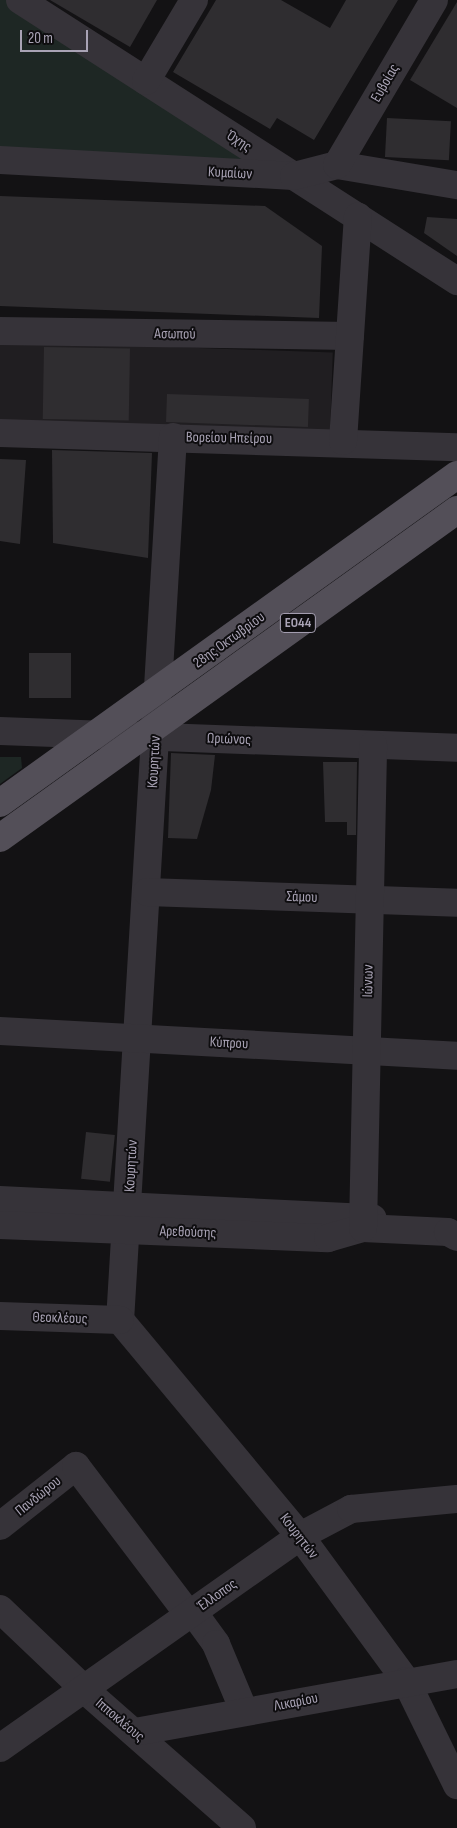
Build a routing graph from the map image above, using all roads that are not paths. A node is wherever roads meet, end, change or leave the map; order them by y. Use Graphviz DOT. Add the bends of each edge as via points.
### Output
graph roads {
  1 [pos="20,0"];
  2 [pos="194,0"];
  3 [pos="434,0"];
  4 [pos="146,81"];
  5 [pos="0,160"];
  6 [pos="337,166"];
  7 [pos="294,176"];
  8 [pos="457,185"];
  9 [pos="358,217"];
  10 [pos="457,281"];
  11 [pos="0,331"];
  12 [pos="350,336"];
  13 [pos="0,433"];
  14 [pos="173,437"];
  15 [pos="343,441"];
  16 [pos="457,447"];
  17 [pos="457,475"];
  18 [pos="457,510"];
  19 [pos="158,692"];
  20 [pos="0,731"];
  21 [pos="150,732"];
  22 [pos="94,734"];
  23 [pos="372,745"];
  24 [pos="457,748"];
  25 [pos="0,803"];
  26 [pos="0,838"];
  27 [pos="146,892"];
  28 [pos="370,900"];
  29 [pos="457,904"];
  30 [pos="0,1031"];
  31 [pos="138,1038"];
  32 [pos="367,1050"];
  33 [pos="457,1056"];
  34 [pos="0,1200"];
  35 [pos="128,1218"];
  36 [pos="363,1222"];
  37 [pos="457,1222"];
  38 [pos="0,1225"];
  39 [pos="457,1237"];
  40 [pos="0,1316"];
  41 [pos="120,1320"];
  42 [pos="457,1500"];
  43 [pos="0,1526"];
  44 [pos="300,1536"];
  45 [pos="0,1609"];
  46 [pos="191,1613"];
  47 [pos="457,1674"];
  48 [pos="406,1681"];
  49 [pos="85,1690"];
  50 [pos="244,1712"];
  51 [pos="135,1732"];
  52 [pos="0,1748"];
  53 [pos="457,1785"];
  54 [pos="242,1828"];
  1 -- 4 [label="street, Όχης"];
  2 -- 4 [label="street"];
  3 -- 6 [label="street, Ευβοίας"];
  4 -- 7 [label="street, Όχης"];
  5 -- 7 [label="street, Κυμαίων"];
  6 -- 7 [label="street, Κυμαίων"];
  6 -- 8 [label="street, Κυμαίων"];
  7 -- 9 [label="street, Όχης"];
  9 -- 10 [label="street, Όχης"];
  9 -- 12 [label="street"];
  11 -- 12 [label="street, Ασωπού"];
  12 -- 15 [label="street"];
  13 -- 14 [label="street, Βορείου Ηπείρου"];
  14 -- 15 [label="street, Βορείου Ηπείρου"];
  14 -- 19 [label="street, Κουρητών"];
  15 -- 16 [label="street, Βορείου Ηπείρου"];
  17 -- 19 [label="main road, 28ης Οκτωβρίου / ΕΟ44"];
  18 -- 21 [label="main road, 28ης Οκτωβρίου / ΕΟ44"];
  19 -- 21 [label="street, Κουρητών"];
  19 -- 22 [label="main road, 28ης Οκτωβρίου / ΕΟ44"];
  20 -- 22 [label="street, Ωριώνος"];
  21 -- 22 [label="street, Ωριώνος"];
  21 -- 23 [label="street, Ωριώνος"];
  21 -- 26 [label="main road, 28ης Οκτωβρίου / ΕΟ44"];
  21 -- 27 [label="street, Κουρητών"];
  22 -- 25 [label="main road, 28ης Οκτωβρίου / ΕΟ44"];
  23 -- 24 [label="street, Ωριώνος"];
  23 -- 28 [label="street, Ιώνων"];
  27 -- 28 [label="street, Σάμου"];
  27 -- 31 [label="street, Κουρητών"];
  28 -- 29 [label="street, Σάμου"];
  28 -- 32 [label="street, Ιώνων"];
  30 -- 31 [label="street, Κύπρου"];
  31 -- 32 [label="street, Κύπρου"];
  31 -- 35 [label="street, Κουρητών"];
  32 -- 33 [label="street, Κύπρου"];
  32 -- 36 [label="street, Ιώνων"];
  34 -- 35 [label="street, Αρεθούσης"];
  35 -- 36 [label="street, Αρεθούσης"];
  35 -- 38 [label="street, Αρεθούσης"];
  35 -- 41 [label="street, Κουρητών"];
  36 -- 37 [label="street, Αρεθούσης"];
  36 -- 39 [label="street" via="448,1232"];
  40 -- 41 [label="street, Θεοκλέους"];
  41 -- 44 [label="street, Κουρητών"];
  42 -- 44 [label="street, Έλλοπος" via="351,1509"];
  43 -- 46 [label="street, Πανδώρου" via="76,1466"];
  44 -- 46 [label="street, Έλλοπος"];
  44 -- 48 [label="street, Κουρητών"];
  45 -- 49 [label="street, Ιπποκλέους"];
  46 -- 49 [label="street, Έλλοπος"];
  46 -- 50 [label="street" via="216,1644"];
  47 -- 48 [label="street, Λικαρίου"];
  48 -- 50 [label="street, Λικαρίου"];
  48 -- 53 [label="street, Κουρητών"];
  49 -- 51 [label="street, Ιπποκλέους"];
  49 -- 52 [label="street, Έλλοπος"];
  50 -- 51 [label="street, Λικαρίου"];
  51 -- 54 [label="street, Ιπποκλέους"];
}
